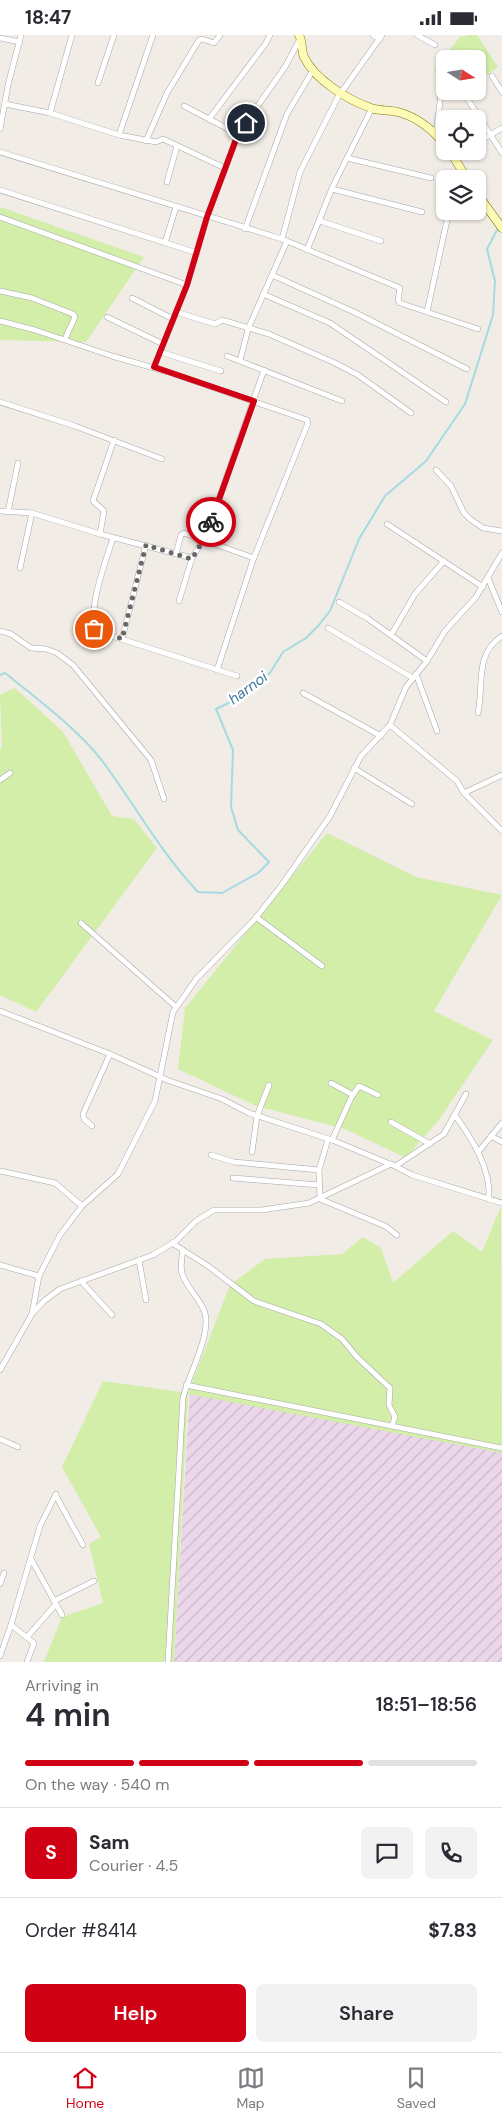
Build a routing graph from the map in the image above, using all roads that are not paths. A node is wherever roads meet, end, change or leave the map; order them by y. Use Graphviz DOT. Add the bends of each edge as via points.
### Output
graph roads {
  1 [pos="21,35"];
  2 [pos="72,35"];
  3 [pos="114,35"];
  4 [pos="153,35"];
  5 [pos="220,35"];
  6 [pos="270,35"];
  7 [pos="373,35"];
  8 [pos="417,35"];
  9 [pos="301,36"];
  10 [pos="381,37"];
  11 [pos="0,38"];
  12 [pos="20,42"];
  13 [pos="435,45"];
  14 [pos="313,70"];
  15 [pos="492,76"];
  16 [pos="98,83"];
  17 [pos="0,91"];
  18 [pos="7,92"];
  19 [pos="502,92"];
  20 [pos="343,93"];
  21 [pos="468,100"];
  22 [pos="5,104"];
  23 [pos="184,107"];
  24 [pos="372,108"];
  25 [pos="50,113"];
  26 [pos="209,119"];
  27 [pos="502,128"];
  28 [pos="0,129"];
  29 [pos="238,134"];
  30 [pos="436,134"];
  31 [pos="118,135"];
  32 [pos="490,135"];
  33 [pos="486,137"];
  34 [pos="146,141"];
  35 [pos="177,146"];
  36 [pos="0,152"];
  37 [pos="502,153"];
  38 [pos="348,158"];
  39 [pos="225,169"];
  40 [pos="431,178"];
  41 [pos="167,182"];
  42 [pos="332,189"];
  43 [pos="0,190"];
  44 [pos="486,206"];
  45 [pos="176,207"];
  46 [pos="422,212"];
  47 [pos="0,217"];
  48 [pos="207,217"];
  49 [pos="447,220"];
  50 [pos="320,221"];
  51 [pos="502,228"];
  52 [pos="245,229"];
  53 [pos="285,240"];
  54 [pos="380,241"];
  55 [pos="165,243"];
  56 [pos="307,250"];
  57 [pos="197,253"];
  58 [pos="272,275"];
  59 [pos="187,285"];
  60 [pos="0,291"];
  61 [pos="263,294"];
  62 [pos="132,298"];
  63 [pos="176,312"];
  64 [pos="427,312"];
  65 [pos="107,317"];
  66 [pos="173,319"];
  67 [pos="0,321"];
  68 [pos="248,329"];
  69 [pos="478,329"];
  70 [pos="65,339"];
  71 [pos="163,344"];
  72 [pos="160,352"];
  73 [pos="227,355"];
  74 [pos="240,361"];
  75 [pos="154,367"];
  76 [pos="467,369"];
  77 [pos="264,370"];
  78 [pos="221,371"];
  79 [pos="254,401"];
  80 [pos="342,401"];
  81 [pos="0,402"];
  82 [pos="446,402"];
  83 [pos="411,413"];
  84 [pos="114,440"];
  85 [pos="162,459"];
  86 [pos="18,463"];
  87 [pos="436,470"];
  88 [pos="0,511"];
  89 [pos="8,512"];
  90 [pos="32,513"];
  91 [pos="387,524"];
  92 [pos="502,531"];
  93 [pos="100,534"];
  94 [pos="113,538"];
  95 [pos="204,539"];
  96 [pos="146,545"];
  97 [pos="176,553"];
  98 [pos="502,553"];
  99 [pos="254,558"];
  100 [pos="192,559"];
  101 [pos="444,561"];
  102 [pos="20,568"];
  103 [pos="488,578"];
  104 [pos="483,587"];
  105 [pos="179,601"];
  106 [pos="339,602"];
  107 [pos="502,612"];
  108 [pos="328,628"];
  109 [pos="0,631"];
  110 [pos="391,635"];
  111 [pos="502,636"];
  112 [pos="122,639"];
  113 [pos="427,661"];
  114 [pos="217,670"];
  115 [pos="237,676"];
  116 [pos="415,676"];
  117 [pos="303,693"];
  118 [pos="478,713"];
  119 [pos="390,725"];
  120 [pos="437,731"];
  121 [pos="381,736"];
  122 [pos="354,768"];
  123 [pos="10,773"];
  124 [pos="502,775"];
  125 [pos="0,780"];
  126 [pos="464,793"];
  127 [pos="164,799"];
  128 [pos="412,805"];
  129 [pos="502,831"];
  130 [pos="256,917"];
  131 [pos="82,923"];
  132 [pos="322,966"];
  133 [pos="176,1007"];
  134 [pos="0,1011"];
  135 [pos="110,1054"];
  136 [pos="162,1077"];
  137 [pos="330,1083"];
  138 [pos="269,1085"];
  139 [pos="466,1094"];
  140 [pos="353,1095"];
  141 [pos="378,1095"];
  142 [pos="456,1115"];
  143 [pos="258,1116"];
  144 [pos="391,1122"];
  145 [pos="502,1123"];
  146 [pos="92,1126"];
  147 [pos="491,1136"];
  148 [pos="330,1139"];
  149 [pos="502,1142"];
  150 [pos="430,1144"];
  151 [pos="479,1151"];
  152 [pos="252,1152"];
  153 [pos="211,1155"];
  154 [pos="391,1164"];
  155 [pos="397,1165"];
  156 [pos="319,1170"];
  157 [pos="0,1171"];
  158 [pos="233,1178"];
  159 [pos="319,1185"];
  160 [pos="320,1199"];
  161 [pos="489,1199"];
  162 [pos="502,1203"];
  163 [pos="82,1206"];
  164 [pos="397,1235"];
  165 [pos="172,1243"];
  166 [pos="183,1250"];
  167 [pos="139,1260"];
  168 [pos="0,1265"];
  169 [pos="39,1276"];
  170 [pos="81,1281"];
  171 [pos="146,1300"];
  172 [pos="32,1314"];
  173 [pos="112,1315"];
  174 [pos="0,1370"];
  175 [pos="186,1385"];
  176 [pos="392,1426"];
  177 [pos="0,1439"];
  178 [pos="18,1447"];
  179 [pos="502,1449"];
  180 [pos="83,1545"];
  181 [pos="31,1559"];
  182 [pos="4,1573"];
  183 [pos="94,1581"];
  184 [pos="0,1584"];
  185 [pos="55,1602"];
  186 [pos="62,1615"];
  187 [pos="11,1625"];
  188 [pos="27,1637"];
  189 [pos="0,1656"];
  190 [pos="27,1662"];
  191 [pos="168,1662"];
  1 -- 12 [label="street"];
  2 -- 25 [label="street"];
  3 -- 16 [label="street"];
  4 -- 31 [label="street"];
  5 -- 34 [label="street" via="214,43 199,40 167,93"];
  6 -- 26 [label="street"];
  7 -- 10 [label="street"];
  8 -- 13 [label="street"];
  9 -- 14 [label="street" via="304,57"];
  9 -- 29 [label="street" via="285,67"];
  10 -- 20 [label="street"];
  11 -- 12 [label="street"];
  12 -- 18 [label="street"];
  14 -- 20 [label="street"];
  14 -- 52 [label="street" via="287,114"];
  15 -- 19 [label="street"];
  17 -- 18 [label="street"];
  18 -- 22 [label="street"];
  20 -- 24 [label="street"];
  20 -- 53 [label="street" via="300,172"];
  21 -- 32 [label="street"];
  22 -- 25 [label="street"];
  22 -- 28 [label="street"];
  23 -- 26 [label="street"];
  24 -- 30 [label="street" via="399,113 420,122"];
  24 -- 38 [label="street"];
  25 -- 31 [label="street"];
  26 -- 29 [label="street"];
  27 -- 32 [label="street"];
  29 -- 39 [label="street"];
  31 -- 34 [label="street"];
  32 -- 33 [label="street"];
  32 -- 37 [label="street"];
  34 -- 35 [label="street" via="163,139"];
  35 -- 39 [label="street"];
  35 -- 41 [label="street"];
  36 -- 45 [label="street"];
  38 -- 40 [label="street"];
  38 -- 42 [label="street"];
  39 -- 48 [label="street"];
  42 -- 46 [label="street"];
  42 -- 50 [label="street"];
  43 -- 55 [label="street"];
  44 -- 51 [label="street"];
  45 -- 48 [label="street"];
  45 -- 55 [label="street"];
  47 -- 59 [label="street"];
  48 -- 52 [label="street"];
  48 -- 57 [label="street"];
  49 -- 64 [label="street"];
  50 -- 54 [label="street"];
  50 -- 56 [label="street"];
  52 -- 53 [label="street"];
  53 -- 56 [label="street"];
  53 -- 58 [label="street"];
  55 -- 57 [label="street"];
  56 -- 64 [label="street" via="400,288 400,303"];
  57 -- 59 [label="street"];
  58 -- 61 [label="street"];
  58 -- 76 [label="street"];
  59 -- 63 [label="street"];
  60 -- 70 [label="street" via="32,298 73,314 75,317"];
  61 -- 68 [label="street"];
  61 -- 82 [label="street" via="330,323"];
  62 -- 66 [label="street"];
  63 -- 66 [label="street"];
  63 -- 68 [label="street" via="215,324 222,320"];
  64 -- 69 [label="street"];
  65 -- 71 [label="street"];
  66 -- 71 [label="street"];
  67 -- 70 [label="street"];
  68 -- 74 [label="street"];
  68 -- 83 [label="street" via="269,334 335,363 358,375"];
  70 -- 75 [label="street"];
  71 -- 72 [label="street"];
  72 -- 75 [label="street"];
  72 -- 78 [label="street"];
  73 -- 74 [label="street"];
  74 -- 77 [label="street"];
  75 -- 79 [label="street"];
  77 -- 79 [label="street"];
  77 -- 80 [label="street"];
  79 -- 95 [label="street"];
  79 -- 99 [label="street" via="308,423"];
  81 -- 84 [label="street"];
  84 -- 85 [label="street"];
  84 -- 93 [label="street" via="93,501 105,515"];
  86 -- 89 [label="street"];
  87 -- 92 [label="street" via="451,486 470,519 483,528"];
  88 -- 89 [label="street"];
  89 -- 90 [label="street"];
  90 -- 93 [label="street"];
  90 -- 102 [label="street"];
  91 -- 101 [label="street"];
  93 -- 94 [label="street"];
  94 -- 96 [label="street"];
  94 -- 112 [label="street" via="97,587 94,629"];
  95 -- 97 [label="street" via="184,533"];
  95 -- 99 [label="street"];
  95 -- 100 [label="street"];
  96 -- 97 [label="street"];
  96 -- 112 [label="street"];
  97 -- 100 [label="street"];
  98 -- 103 [label="street"];
  99 -- 114 [label="street"];
  100 -- 105 [label="street"];
  101 -- 104 [label="street"];
  101 -- 110 [label="street" via="415,594"];
  103 -- 104 [label="street"];
  103 -- 107 [label="street"];
  104 -- 113 [label="street" via="445,631"];
  106 -- 110 [label="street"];
  108 -- 116 [label="street"];
  109 -- 127 [label="street" via="11,634 31,648 57,653 73,665 151,761"];
  110 -- 113 [label="street"];
  111 -- 118 [label="street" via="488,651 481,667"];
  112 -- 114 [label="street"];
  113 -- 116 [label="street"];
  114 -- 115 [label="street"];
  116 -- 119 [label="street" via="406,687"];
  116 -- 120 [label="street"];
  117 -- 121 [label="street"];
  119 -- 121 [label="street"];
  119 -- 126 [label="street" via="457,781"];
  121 -- 122 [label="street"];
  122 -- 128 [label="street"];
  122 -- 130 [label="street" via="330,816"];
  123 -- 125 [label="street"];
  124 -- 126 [label="street"];
  126 -- 129 [label="street"];
  130 -- 132 [label="street"];
  130 -- 133 [label="street" via="197,979"];
  131 -- 133 [label="street"];
  133 -- 136 [label="street"];
  134 -- 135 [label="street"];
  135 -- 136 [label="street"];
  135 -- 146 [label="street" via="83,1114"];
  136 -- 143 [label="street"];
  136 -- 163 [label="street" via="155,1101 118,1174"];
  137 -- 140 [label="street"];
  138 -- 143 [label="street"];
  139 -- 142 [label="street"];
  140 -- 141 [label="street" via="361,1085"];
  140 -- 148 [label="street"];
  142 -- 150 [label="street" via="444,1134"];
  142 -- 151 [label="street"];
  143 -- 148 [label="street"];
  143 -- 152 [label="street"];
  144 -- 150 [label="street"];
  145 -- 147 [label="street"];
  147 -- 149 [label="street"];
  147 -- 151 [label="street"];
  148 -- 154 [label="street"];
  148 -- 156 [label="street"];
  150 -- 155 [label="street"];
  151 -- 161 [label="street" via="489,1186"];
  153 -- 156 [label="street" via="234,1161"];
  154 -- 155 [label="street"];
  154 -- 160 [label="street"];
  155 -- 161 [label="street" via="412,1175"];
  156 -- 159 [label="street"];
  157 -- 163 [label="street" via="55,1183"];
  158 -- 159 [label="street"];
  159 -- 160 [label="street"];
  160 -- 164 [label="street" via="385,1226"];
  160 -- 165 [label="street" via="279,1208 214,1210"];
  161 -- 162 [label="street"];
  163 -- 169 [label="street" via="60,1235"];
  165 -- 166 [label="street"];
  165 -- 167 [label="street"];
  166 -- 175 [label="street" via="182,1275 205,1314 196,1366"];
  166 -- 176 [label="street" via="254,1301 314,1320 342,1339 390,1388 389,1405 395,1417"];
  167 -- 170 [label="street"];
  167 -- 171 [label="street"];
  168 -- 169 [label="street"];
  169 -- 172 [label="street"];
  170 -- 172 [label="street" via="53,1294"];
  170 -- 173 [label="street"];
  172 -- 174 [label="street"];
  175 -- 176 [label="street"];
  175 -- 191 [label="street"];
  176 -- 179 [label="street"];
  177 -- 178 [label="street"];
  180 -- 181 [label="street" via="56,1495 40,1526"];
  181 -- 185 [label="street"];
  181 -- 187 [label="street"];
  182 -- 184 [label="street"];
  183 -- 185 [label="street"];
  185 -- 186 [label="street"];
  185 -- 188 [label="street"];
  187 -- 188 [label="street"];
  187 -- 189 [label="street"];
  188 -- 190 [label="street" via="34,1643"];
}
